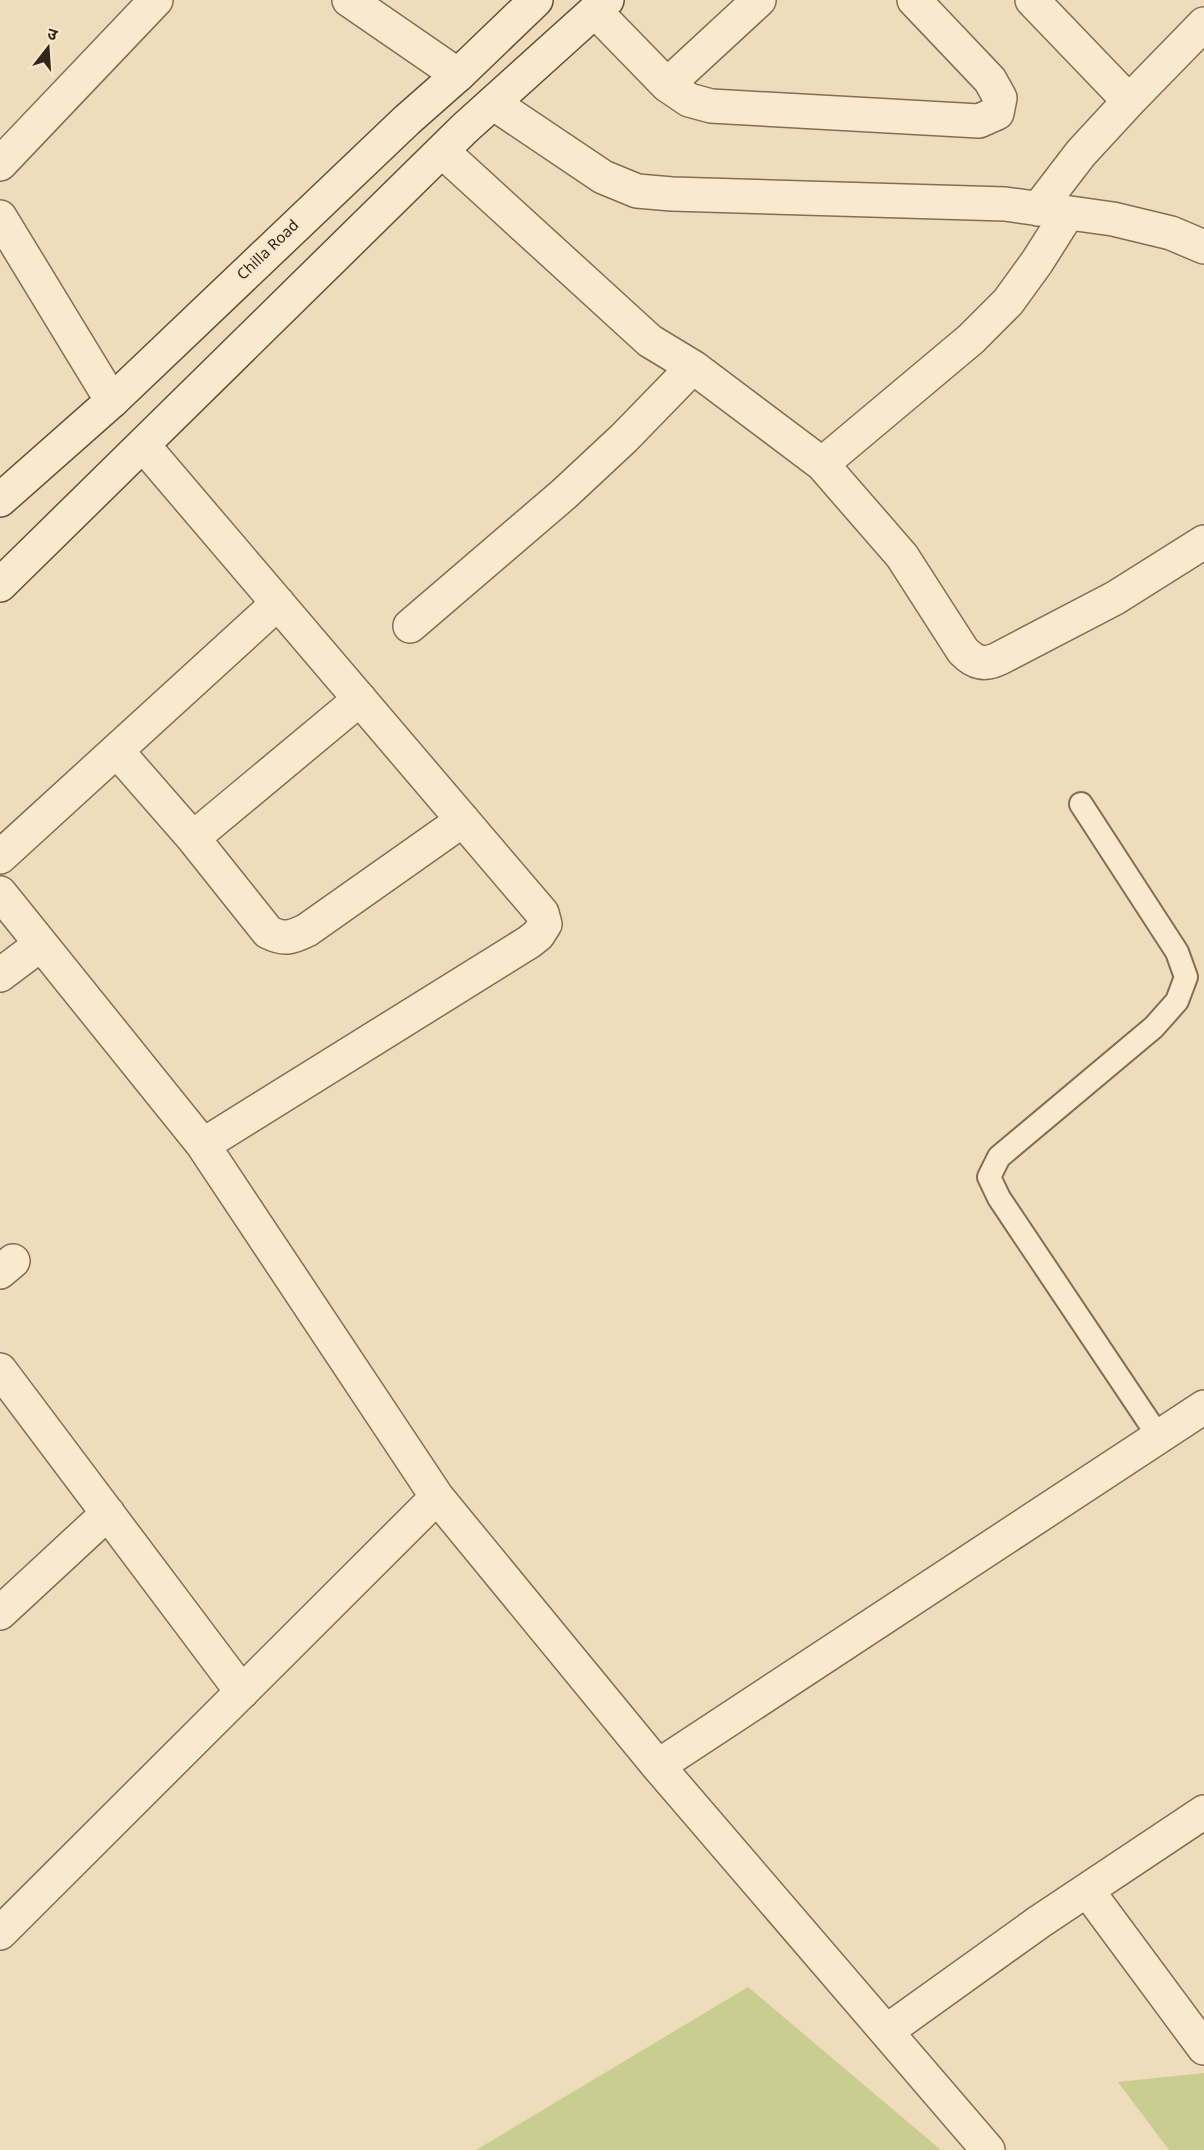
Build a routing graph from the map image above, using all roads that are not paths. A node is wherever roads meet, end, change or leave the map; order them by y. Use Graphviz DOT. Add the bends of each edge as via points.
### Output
graph roads {
  1 [pos="156,0"];
  2 [pos="349,0"];
  3 [pos="536,0"];
  4 [pos="759,0"];
  5 [pos="914,0"];
  6 [pos="1032,0"];
  7 [pos="601,5"];
  8 [pos="1204,24"];
  9 [pos="458,75"];
  10 [pos="667,85"];
  11 [pos="1129,101"];
  12 [pos="493,103"];
  13 [pos="442,152"];
  14 [pos="0,164"];
  15 [pos="1053,211"];
  16 [pos="0,217"];
  17 [pos="1204,247"];
  18 [pos="693,366"];
  19 [pos="112,400"];
  20 [pos="144,445"];
  21 [pos="822,464"];
  22 [pos="0,500"];
  23 [pos="1204,542"];
  24 [pos="0,585"];
  25 [pos="278,603"];
  26 [pos="410,626"];
  27 [pos="360,699"];
  28 [pos="117,751"];
  29 [pos="1081,804"];
  30 [pos="463,820"];
  31 [pos="193,838"];
  32 [pos="0,857"];
  33 [pos="0,893"];
  34 [pos="40,945"];
  35 [pos="0,975"];
  36 [pos="203,1145"];
  37 [pos="0,1370"];
  38 [pos="1204,1407"];
  39 [pos="1159,1437"];
  40 [pos="437,1497"];
  41 [pos="108,1513"];
  42 [pos="0,1613"];
  43 [pos="242,1692"];
  44 [pos="658,1766"];
  45 [pos="1204,1812"];
  46 [pos="1087,1890"];
  47 [pos="0,1933"];
  48 [pos="887,2031"];
  49 [pos="1204,2048"];
  50 [pos="988,2150"];
  1 -- 14 [label="street"];
  2 -- 9 [label="street"];
  3 -- 9 [label="street, Chilla Road"];
  4 -- 10 [label="street"];
  5 -- 10 [label="street" via="990,80 1000,98 997,113 979,121 711,106 689,100"];
  6 -- 11 [label="street"];
  7 -- 10 [label="street"];
  7 -- 12 [label="street"];
  8 -- 11 [label="street"];
  9 -- 19 [label="street, Chilla Road"];
  11 -- 15 [label="street" via="1081,153"];
  12 -- 13 [label="street"];
  12 -- 15 [label="street" via="603,177 637,191 1005,204"];
  13 -- 18 [label="street" via="650,341"];
  13 -- 20 [label="street"];
  15 -- 17 [label="street" via="1113,219 1171,233"];
  15 -- 21 [label="street" via="1037,262 1008,302 971,339"];
  16 -- 19 [label="street"];
  18 -- 21 [label="street"];
  18 -- 26 [label="street" via="573,486"];
  19 -- 22 [label="street, Chilla Road"];
  20 -- 24 [label="street"];
  20 -- 25 [label="street"];
  21 -- 23 [label="street" via="902,556 963,651 973,661 987,664 1115,598"];
  25 -- 27 [label="street"];
  25 -- 28 [label="street"];
  27 -- 30 [label="street"];
  27 -- 31 [label="street"];
  28 -- 31 [label="street"];
  28 -- 32 [label="street"];
  29 -- 39 [label="lane" via="1177,952 1186,977 1177,1001 1154,1027 999,1157 989,1177 999,1198"];
  30 -- 31 [label="street" via="291,938 279,938 268,932"];
  30 -- 36 [label="street" via="542,913 545,924 538,935"];
  33 -- 34 [label="street"];
  34 -- 35 [label="street"];
  34 -- 36 [label="street"];
  36 -- 40 [label="street"];
  37 -- 41 [label="street"];
  38 -- 39 [label="street"];
  39 -- 44 [label="street"];
  40 -- 43 [label="street"];
  40 -- 44 [label="street"];
  41 -- 42 [label="street"];
  41 -- 43 [label="street"];
  43 -- 47 [label="street"];
  44 -- 48 [label="street"];
  45 -- 46 [label="street"];
  46 -- 48 [label="street"];
  46 -- 49 [label="street"];
  48 -- 50 [label="street"];
}
